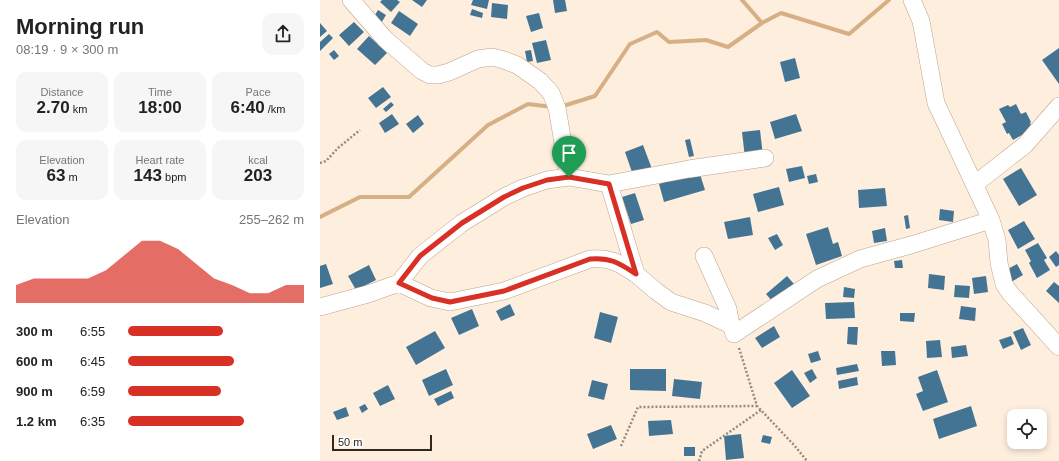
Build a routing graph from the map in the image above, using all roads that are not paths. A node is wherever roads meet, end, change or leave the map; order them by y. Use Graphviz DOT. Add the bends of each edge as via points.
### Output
graph roads {
  1 [pos="351,0"];
  2 [pos="912,0"];
  3 [pos="1059,106"];
  4 [pos="765,158"];
  5 [pos="569,177"];
  6 [pos="609,184"];
  7 [pos="975,184"];
  8 [pos="991,220"];
  9 [pos="704,256"];
  10 [pos="636,274"];
  11 [pos="399,283"];
  12 [pos="320,307"];
  13 [pos="733,329"];
  14 [pos="1059,347"];
  1 -- 5 [label="street" via="385,38 430,75 449,72 478,59 492,57 517,65 540,81 551,93 557,108"];
  2 -- 7 [label="street" via="920,21 936,103"];
  3 -- 7 [label="street" via="1025,145"];
  4 -- 6 [label="street"];
  5 -- 6 [label="street"];
  5 -- 11 [label="street" via="547,180 523,188 462,223 420,256"];
  6 -- 10 [label="street"];
  7 -- 8 [label="street"];
  8 -- 13 [label="street" via="860,259 817,279"];
  8 -- 14 [label="street" via="1004,284"];
  9 -- 13 [label="street" via="728,309"];
  10 -- 11 [label="street" via="617,262 602,258 590,259 504,291 450,302 432,298"];
  10 -- 13 [label="street" via="671,302 705,313"];
  11 -- 12 [label="street"];
}
